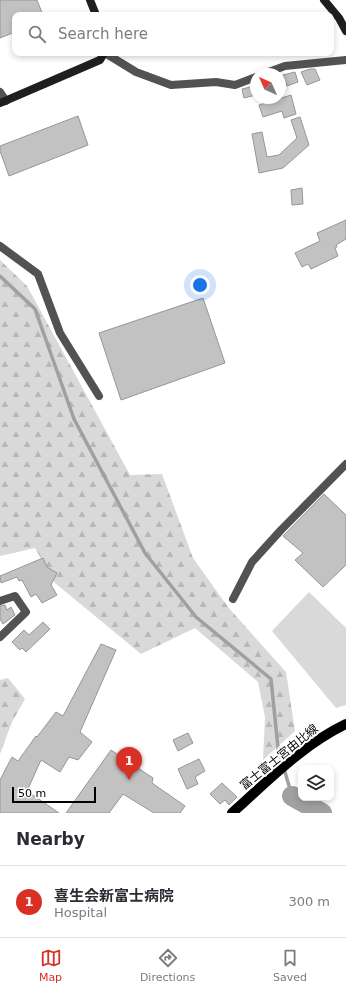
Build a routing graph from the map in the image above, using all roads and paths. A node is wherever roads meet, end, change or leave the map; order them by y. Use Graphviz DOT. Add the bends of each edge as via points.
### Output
graph roads {
  1 [pos="90,0"];
  2 [pos="324,0"];
  3 [pos="95,12"];
  4 [pos="346,31"];
  5 [pos="103,56"];
  6 [pos="110,56"];
  7 [pos="346,60"];
  8 [pos="280,68"];
  9 [pos="250,79"];
  10 [pos="0,92"];
  11 [pos="3,102"];
  12 [pos="0,246"];
  13 [pos="99,396"];
  14 [pos="346,464"];
  15 [pos="233,599"];
  16 [pos="0,602"];
  17 [pos="0,637"];
  18 [pos="346,724"];
  19 [pos="232,813"];
  1 -- 3 [label="street"];
  2 -- 4 [label="street"];
  5 -- 11 [label="street" via="100,60"];
  6 -- 9 [label="street" via="136,72 171,85 216,82 235,85"];
  7 -- 8 [label="street"];
  10 -- 11 [label="street"];
  12 -- 13 [label="street" via="38,274 60,334"];
  14 -- 15 [label="street" via="252,562"];
  16 -- 17 [label="street" via="15,596 26,612"];
  18 -- 19 [label="main road, 富士富士宮由比線" via="319,740 288,764"];
}
